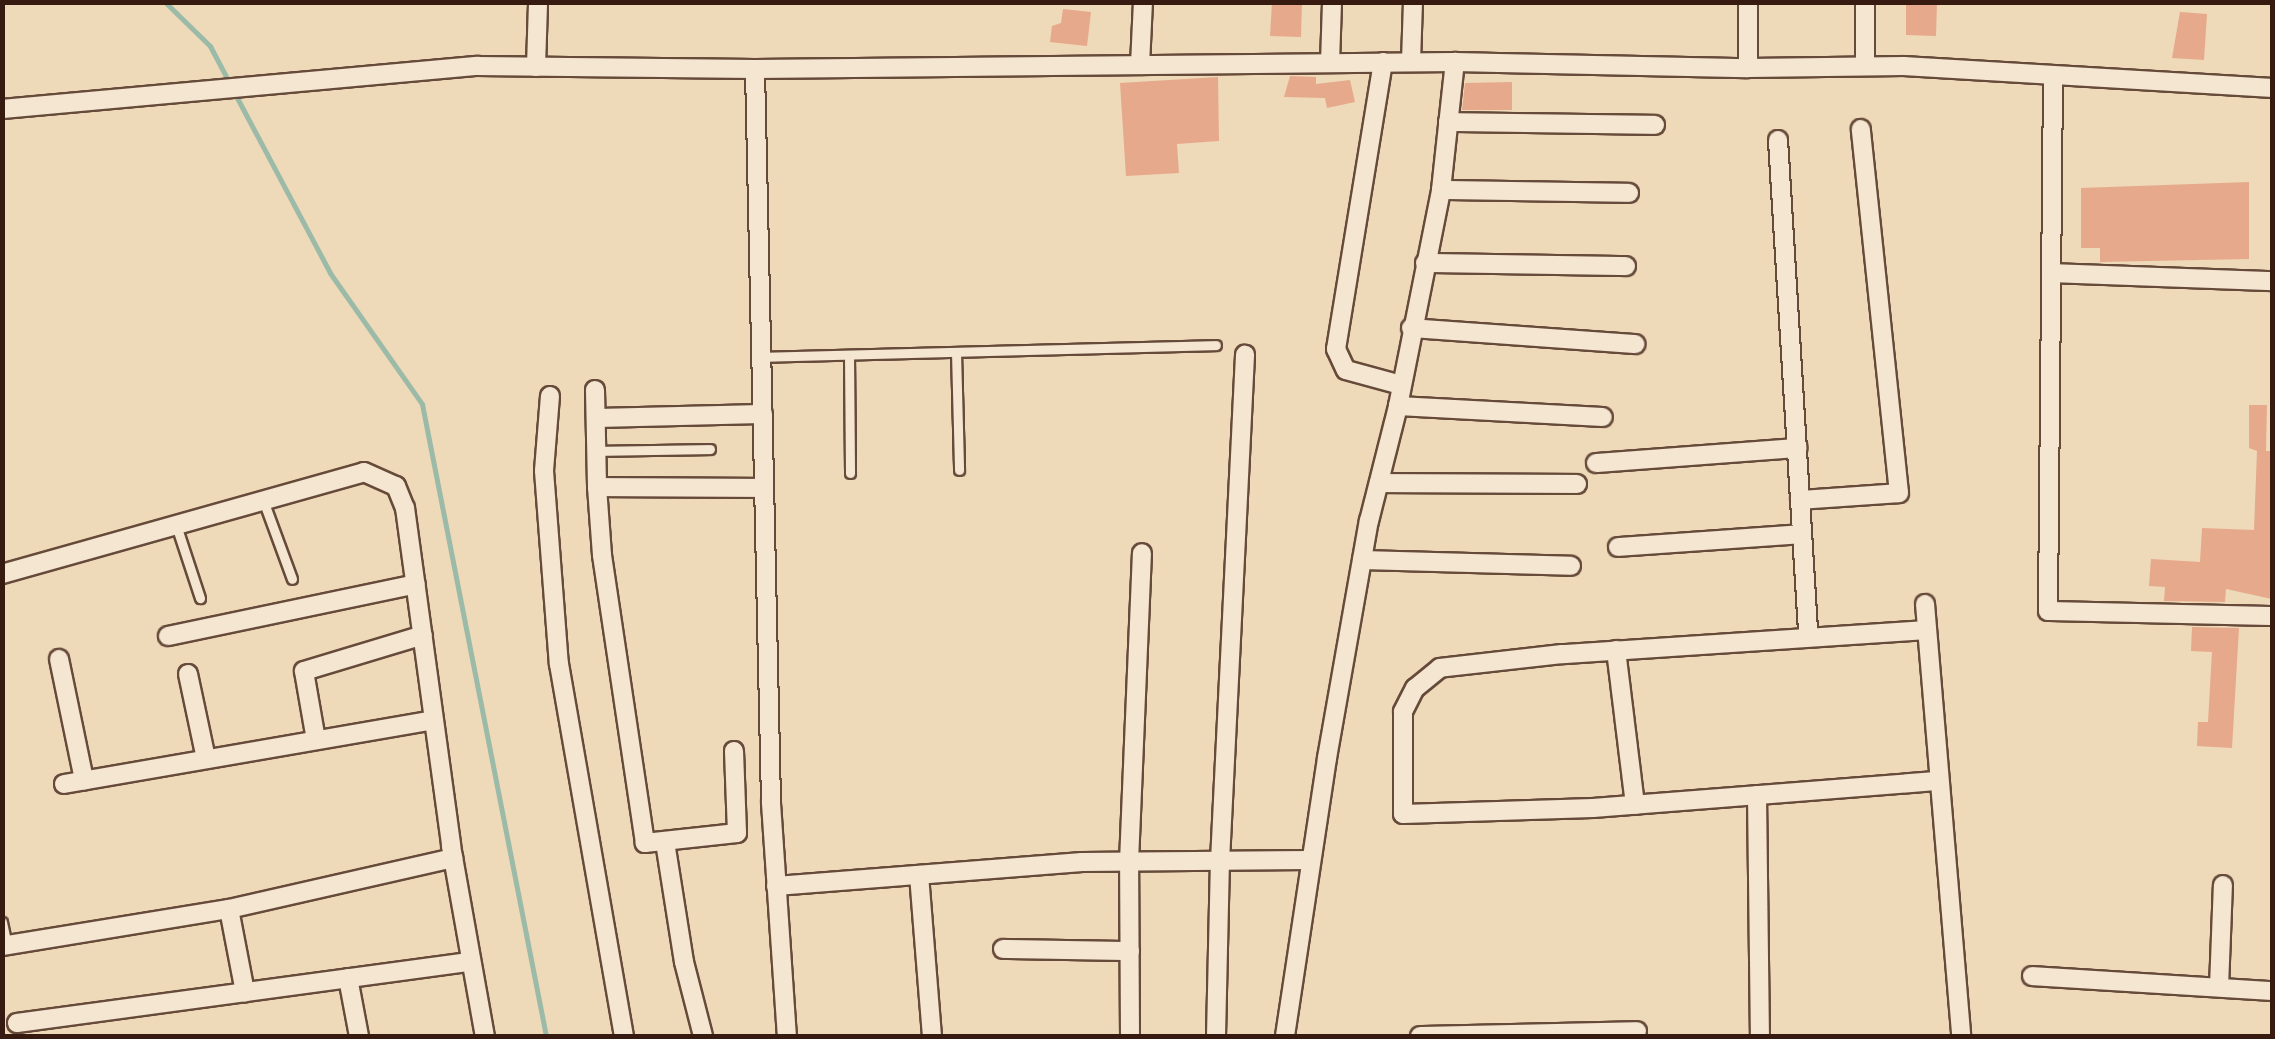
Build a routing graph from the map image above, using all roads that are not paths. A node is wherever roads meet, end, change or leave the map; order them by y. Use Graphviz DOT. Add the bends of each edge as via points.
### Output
graph roads {
  1 [pos="538,2"];
  2 [pos="1143,2"];
  3 [pos="1332,2"];
  4 [pos="1413,2"];
  5 [pos="1748,2"];
  6 [pos="1865,2"];
  7 [pos="1384,62"];
  8 [pos="1411,62"];
  9 [pos="1455,62"];
  10 [pos="1330,63"];
  11 [pos="1140,65"];
  12 [pos="1866,65"];
  13 [pos="536,67"];
  14 [pos="1748,68"];
  15 [pos="755,69"];
  16 [pos="2053,76"];
  17 [pos="2272,88"];
  18 [pos="2,109"];
  19 [pos="1448,122"];
  20 [pos="1655,124"];
  21 [pos="1861,129"];
  22 [pos="1778,140"];
  23 [pos="1441,190"];
  24 [pos="1629,193"];
  25 [pos="1425,262"];
  26 [pos="1626,266"];
  27 [pos="2052,273"];
  28 [pos="2272,281"];
  29 [pos="1412,328"];
  30 [pos="1635,344"];
  31 [pos="1216,345"];
  32 [pos="956,352"];
  33 [pos="850,354"];
  34 [pos="1245,355"];
  35 [pos="762,357"];
  36 [pos="1402,384"];
  37 [pos="595,390"];
  38 [pos="550,396"];
  39 [pos="1398,406"];
  40 [pos="762,414"];
  41 [pos="1603,417"];
  42 [pos="596,418"];
  43 [pos="1797,448"];
  44 [pos="710,449"];
  45 [pos="596,451"];
  46 [pos="1596,463"];
  47 [pos="959,470"];
  48 [pos="850,473"];
  49 [pos="1379,482"];
  50 [pos="1577,484"];
  51 [pos="597,487"];
  52 [pos="764,488"];
  53 [pos="262,500"];
  54 [pos="1800,500"];
  55 [pos="176,525"];
  56 [pos="1802,534"];
  57 [pos="1618,547"];
  58 [pos="1142,553"];
  59 [pos="1362,560"];
  60 [pos="1571,566"];
  61 [pos="2,574"];
  62 [pos="292,579"];
  63 [pos="416,584"];
  64 [pos="200,598"];
  65 [pos="1924,604"];
  66 [pos="2272,616"];
  67 [pos="1927,630"];
  68 [pos="423,635"];
  69 [pos="168,636"];
  70 [pos="1808,637"];
  71 [pos="1616,650"];
  72 [pos="59,659"];
  73 [pos="188,674"];
  74 [pos="434,720"];
  75 [pos="316,740"];
  76 [pos="734,751"];
  77 [pos="206,759"];
  78 [pos="84,780"];
  79 [pos="1940,781"];
  80 [pos="64,784"];
  81 [pos="1757,795"];
  82 [pos="1635,805"];
  83 [pos="665,842"];
  84 [pos="453,858"];
  85 [pos="1311,860"];
  86 [pos="1220,861"];
  87 [pos="1129,862"];
  88 [pos="920,875"];
  89 [pos="776,886"];
  90 [pos="2223,886"];
  91 [pos="228,909"];
  92 [pos="2,922"];
  93 [pos="5,945"];
  94 [pos="1003,949"];
  95 [pos="1130,951"];
  96 [pos="472,962"];
  97 [pos="2032,976"];
  98 [pos="348,978"];
  99 [pos="2219,988"];
  100 [pos="2272,991"];
  101 [pos="245,992"];
  102 [pos="17,1023"];
  103 [pos="1637,1031"];
  104 [pos="359,1036"];
  105 [pos="485,1036"];
  106 [pos="624,1036"];
  107 [pos="703,1036"];
  108 [pos="786,1036"];
  109 [pos="932,1036"];
  110 [pos="1130,1036"];
  111 [pos="1216,1036"];
  112 [pos="1285,1036"];
  113 [pos="1420,1036"];
  114 [pos="1760,1036"];
  115 [pos="1961,1036"];
  1 -- 13 [label="street"];
  2 -- 11 [label="street"];
  3 -- 10 [label="street"];
  4 -- 8 [label="street"];
  5 -- 14 [label="street"];
  6 -- 12 [label="street"];
  7 -- 8 [label="street"];
  7 -- 10 [label="street"];
  7 -- 36 [label="street" via="1336,348 1346,370"];
  8 -- 9 [label="street"];
  9 -- 14 [label="street"];
  9 -- 19 [label="street"];
  10 -- 11 [label="street"];
  11 -- 15 [label="street"];
  12 -- 14 [label="street"];
  12 -- 16 [label="street"];
  13 -- 15 [label="street"];
  13 -- 18 [label="street" via="477,66"];
  15 -- 35 [label="street"];
  16 -- 17 [label="street"];
  16 -- 27 [label="street"];
  19 -- 20 [label="street"];
  19 -- 23 [label="street"];
  21 -- 54 [label="street" via="1900,493"];
  22 -- 43 [label="street"];
  23 -- 24 [label="street"];
  23 -- 25 [label="street"];
  25 -- 26 [label="street"];
  25 -- 29 [label="street"];
  27 -- 28 [label="street"];
  27 -- 66 [label="street" via="2048,610"];
  29 -- 30 [label="street"];
  29 -- 36 [label="street"];
  31 -- 32 [label="lane"];
  32 -- 33 [label="lane"];
  32 -- 47 [label="lane"];
  33 -- 35 [label="lane"];
  33 -- 48 [label="lane"];
  34 -- 86 [label="street"];
  35 -- 40 [label="street"];
  36 -- 39 [label="street"];
  37 -- 42 [label="street"];
  38 -- 106 [label="street" via="544,471 559,664"];
  39 -- 41 [label="street"];
  39 -- 49 [label="street"];
  40 -- 42 [label="street"];
  40 -- 52 [label="street"];
  42 -- 45 [label="street"];
  43 -- 46 [label="street"];
  43 -- 54 [label="street"];
  44 -- 45 [label="lane"];
  45 -- 51 [label="street"];
  49 -- 50 [label="street"];
  49 -- 59 [label="street"];
  51 -- 52 [label="street"];
  51 -- 83 [label="street" via="645,843"];
  52 -- 89 [label="street"];
  53 -- 55 [label="street"];
  53 -- 62 [label="lane"];
  53 -- 63 [label="street" via="364,472 396,486"];
  54 -- 56 [label="street"];
  55 -- 61 [label="street"];
  55 -- 64 [label="lane"];
  56 -- 57 [label="street"];
  56 -- 70 [label="street"];
  58 -- 87 [label="street"];
  59 -- 60 [label="street"];
  59 -- 85 [label="street"];
  63 -- 68 [label="street"];
  63 -- 69 [label="street"];
  65 -- 67 [label="street"];
  67 -- 70 [label="street"];
  67 -- 79 [label="street"];
  68 -- 74 [label="street"];
  68 -- 75 [label="street" via="304,671"];
  70 -- 71 [label="street"];
  71 -- 82 [label="street"];
  71 -- 82 [label="street" via="1440,668 1415,688 1403,712 1403,814"];
  72 -- 78 [label="street"];
  73 -- 77 [label="street"];
  74 -- 75 [label="street"];
  74 -- 84 [label="street"];
  75 -- 77 [label="street"];
  76 -- 83 [label="street" via="737,834"];
  77 -- 78 [label="street"];
  78 -- 80 [label="street"];
  79 -- 81 [label="street"];
  79 -- 115 [label="street"];
  81 -- 82 [label="street"];
  81 -- 114 [label="street"];
  83 -- 107 [label="street"];
  84 -- 91 [label="street"];
  84 -- 96 [label="street"];
  85 -- 86 [label="street"];
  85 -- 112 [label="street"];
  86 -- 87 [label="street"];
  86 -- 111 [label="street"];
  87 -- 88 [label="street"];
  87 -- 95 [label="street"];
  88 -- 89 [label="street"];
  88 -- 109 [label="street"];
  89 -- 108 [label="street"];
  90 -- 99 [label="street"];
  91 -- 93 [label="street"];
  91 -- 101 [label="street"];
  92 -- 93 [label="lane"];
  94 -- 95 [label="street"];
  95 -- 110 [label="street"];
  96 -- 98 [label="street"];
  96 -- 105 [label="street"];
  97 -- 99 [label="street"];
  98 -- 101 [label="street"];
  98 -- 104 [label="street"];
  99 -- 100 [label="street"];
  101 -- 102 [label="street"];
  103 -- 113 [label="street"];
}
